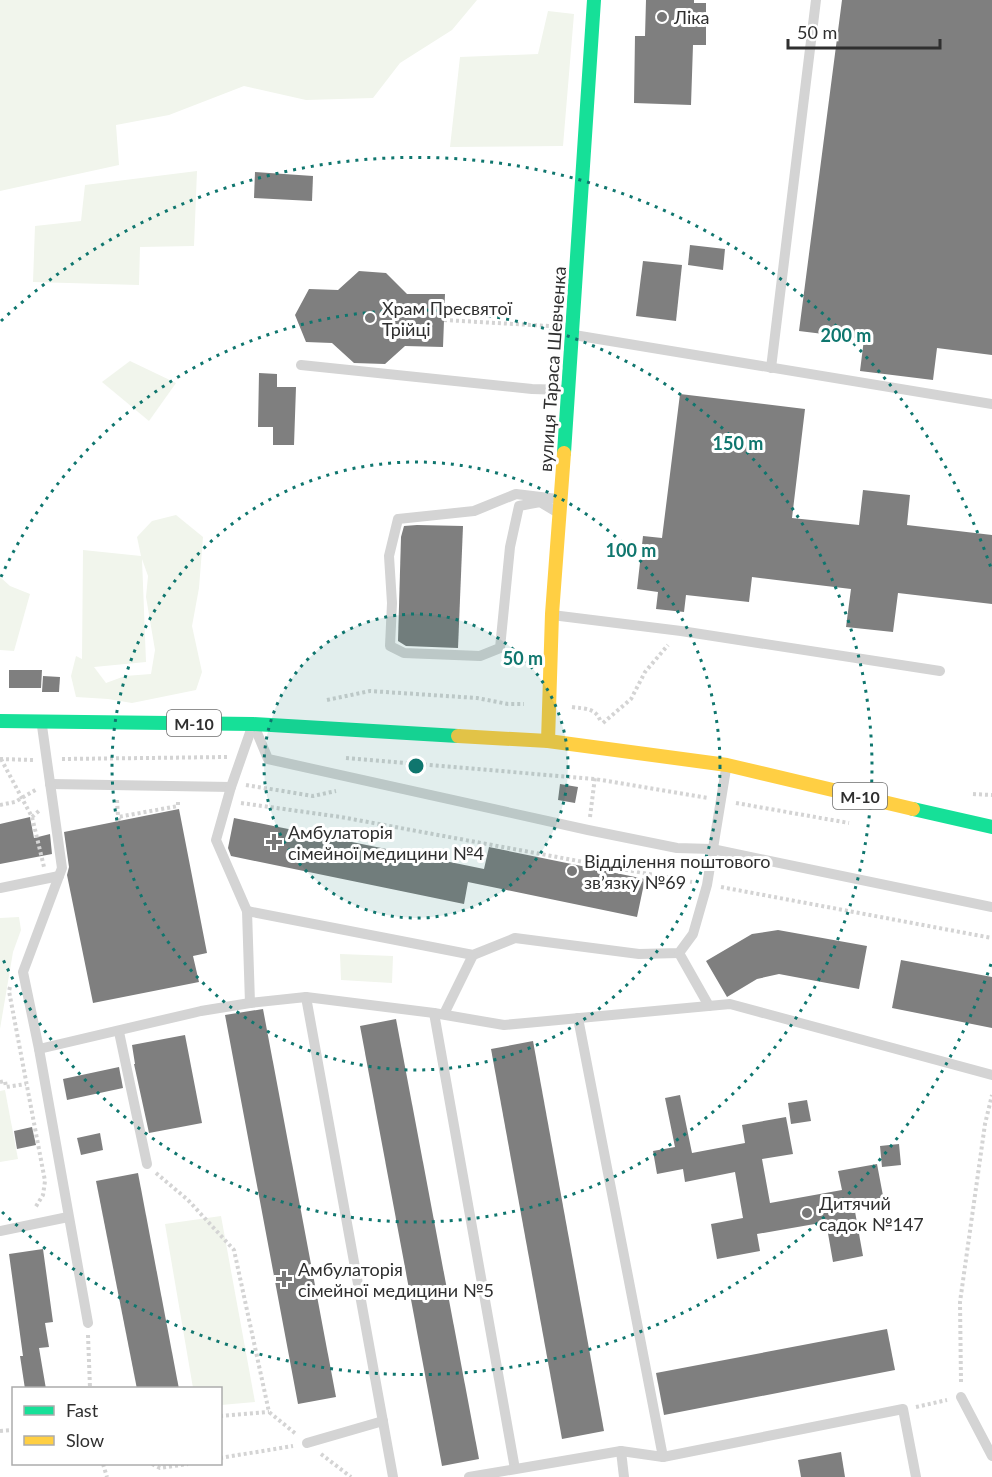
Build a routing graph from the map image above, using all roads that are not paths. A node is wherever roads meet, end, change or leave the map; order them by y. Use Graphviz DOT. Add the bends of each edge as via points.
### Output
graph roads {
  1 [pos="594,0"];
  2 [pos="816,0"];
  3 [pos="574,334"];
  4 [pos="301,365"];
  5 [pos="771,368"];
  6 [pos="569,390"];
  7 [pos="992,404"];
  8 [pos="561,499"];
  9 [pos="560,514"];
  10 [pos="552,615"];
  11 [pos="940,671"];
  12 [pos="0,721"];
  13 [pos="41,723"];
  14 [pos="253,724"];
  15 [pos="548,741"];
  16 [pos="727,765"];
  17 [pos="50,784"];
  18 [pos="231,787"];
  19 [pos="992,827"];
  20 [pos="712,849"];
  21 [pos="59,876"];
  22 [pos="0,888"];
  23 [pos="992,907"];
  24 [pos="247,911"];
  25 [pos="679,953"];
  26 [pos="473,955"];
  27 [pos="306,997"];
  28 [pos="250,1003"];
  29 [pos="709,1006"];
  30 [pos="439,1013"];
  31 [pos="578,1018"];
  32 [pos="119,1032"];
  33 [pos="39,1049"];
  34 [pos="992,1075"];
  35 [pos="147,1164"];
  36 [pos="68,1217"];
  37 [pos="0,1231"];
  38 [pos="88,1323"];
  39 [pos="961,1396"];
  40 [pos="383,1420"];
  41 [pos="307,1443"];
  42 [pos="621,1451"];
  43 [pos="663,1456"];
  44 [pos="992,1456"];
  45 [pos="514,1469"];
  46 [pos="393,1477"];
  47 [pos="469,1477"];
  48 [pos="624,1477"];
  49 [pos="916,1477"];
  1 -- 3 [label="main road, вулиця Тараса Шевченка"];
  2 -- 5 [label="lane"];
  3 -- 5 [label="lane"];
  3 -- 6 [label="main road, вулиця Тараса Шевченка"];
  4 -- 6 [label="lane"];
  5 -- 7 [label="lane"];
  6 -- 8 [label="main road, вулиця Тараса Шевченка"];
  8 -- 9 [label="main road, вулиця Тараса Шевченка"];
  8 -- 9 [label="lane" via="516,494 474,511 398,519 390,556 390,646 404,653 480,656 500,648 510,547 519,506 540,502"];
  9 -- 10 [label="main road, вулиця Тараса Шевченка"];
  10 -- 11 [label="lane"];
  10 -- 15 [label="main road, вулиця Тараса Шевченка"];
  12 -- 13 [label="main road, М-10"];
  13 -- 14 [label="main road, М-10"];
  13 -- 17 [label="lane"];
  14 -- 15 [label="main road, М-10"];
  14 -- 18 [label="lane"];
  14 -- 20 [label="lane" via="268,759 588,830 677,848"];
  15 -- 16 [label="main road, М-10"];
  16 -- 19 [label="main road, М-10"];
  16 -- 20 [label="lane"];
  17 -- 18 [label="lane"];
  17 -- 21 [label="lane" via="62,868"];
  18 -- 24 [label="lane" via="216,840"];
  20 -- 23 [label="lane"];
  20 -- 25 [label="lane" via="693,934"];
  21 -- 22 [label="lane"];
  21 -- 33 [label="lane" via="22,972"];
  24 -- 26 [label="lane"];
  24 -- 28 [label="lane"];
  25 -- 26 [label="lane" via="639,954 515,938"];
  25 -- 29 [label="lane"];
  26 -- 30 [label="lane"];
  27 -- 28 [label="lane"];
  27 -- 30 [label="lane"];
  27 -- 40 [label="lane"];
  28 -- 32 [label="lane"];
  29 -- 31 [label="lane"];
  29 -- 34 [label="lane" via="730,1004"];
  30 -- 31 [label="lane" via="504,1025"];
  30 -- 45 [label="lane"];
  31 -- 43 [label="lane"];
  32 -- 33 [label="lane"];
  32 -- 35 [label="lane"];
  33 -- 36 [label="lane"];
  36 -- 37 [label="lane"];
  36 -- 38 [label="lane"];
  39 -- 44 [label="lane"];
  40 -- 41 [label="lane"];
  40 -- 46 [label="lane"];
  42 -- 43 [label="lane"];
  42 -- 45 [label="lane"];
  42 -- 48 [label="lane"];
  43 -- 49 [label="lane" via="903,1409"];
  45 -- 47 [label="lane"];
}
